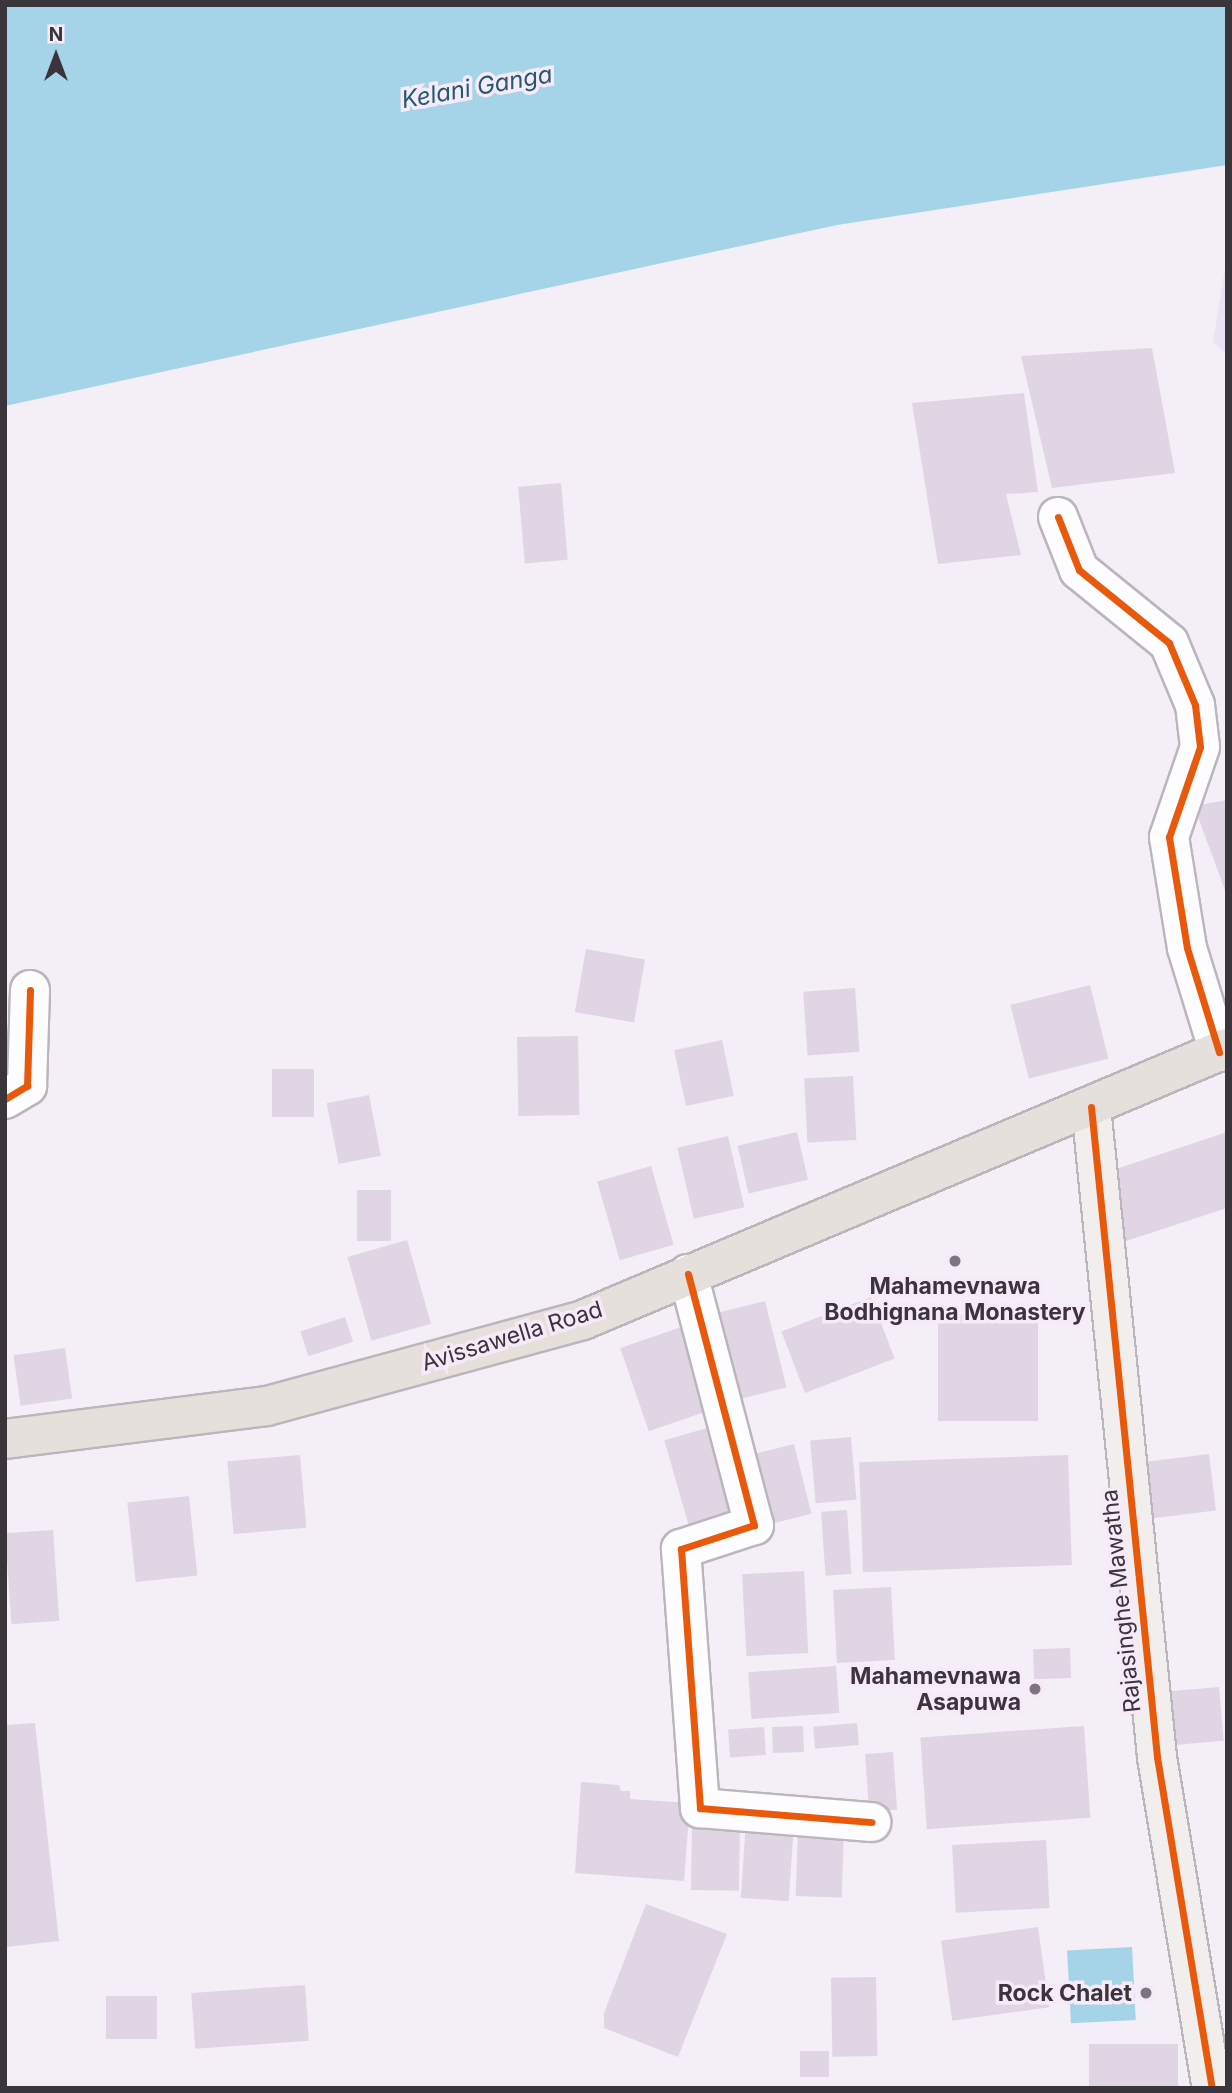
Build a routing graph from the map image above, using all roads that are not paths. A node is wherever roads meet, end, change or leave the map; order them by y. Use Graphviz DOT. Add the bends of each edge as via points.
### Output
graph roads {
  1 [pos="1058,517"];
  2 [pos="30,989"];
  3 [pos="1223,1050"];
  4 [pos="5,1100"];
  5 [pos="1091,1107"];
  6 [pos="688,1274"];
  7 [pos="5,1439"];
  8 [pos="871,1822"];
  9 [pos="1212,2088"];
  1 -- 3 [label="street" via="1079,570 1169,643 1195,705 1200,747 1169,837 1187,948"];
  2 -- 4 [label="street" via="27,1086"];
  3 -- 5 [label="main road, Avissawella Road"];
  5 -- 6 [label="main road, Avissawella Road"];
  5 -- 9 [label="street, Rajasinghe Mawatha" via="1157,1757"];
  6 -- 7 [label="main road, Avissawella Road" via="583,1320 267,1406"];
  6 -- 8 [label="street" via="754,1525 681,1549 699,1808"];
}
